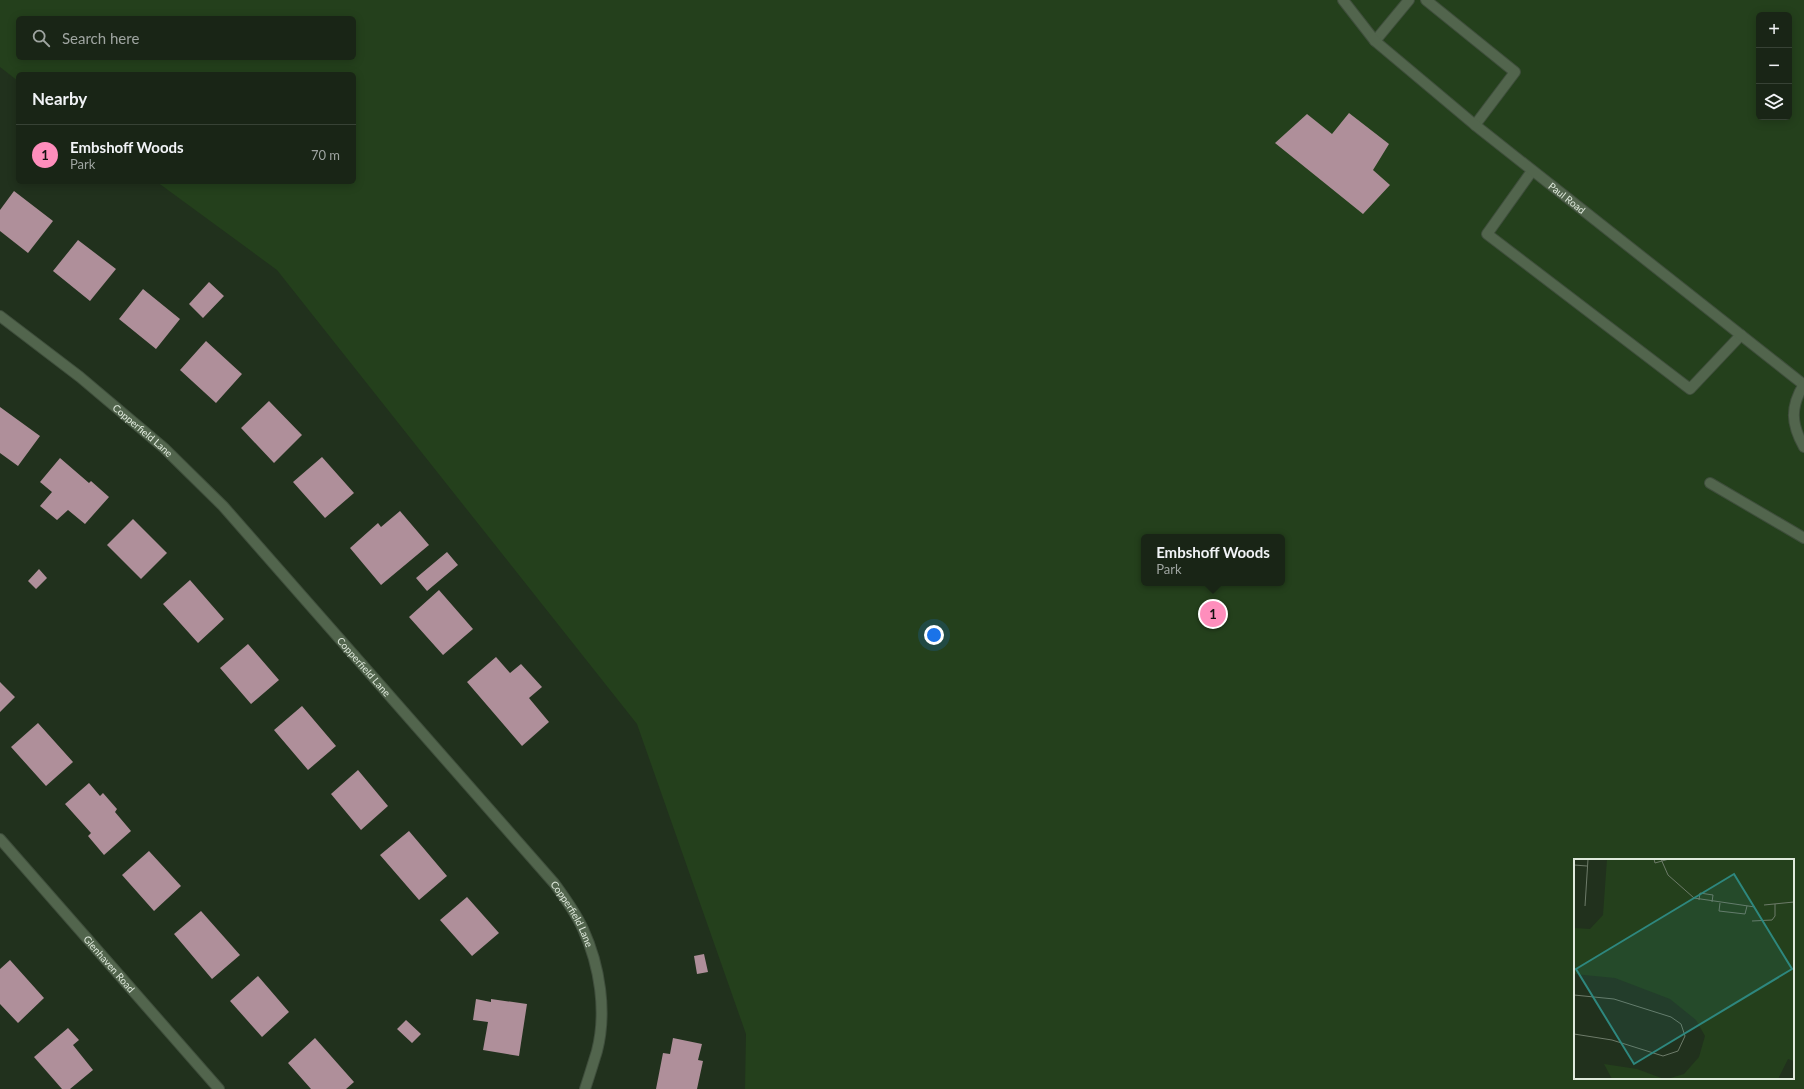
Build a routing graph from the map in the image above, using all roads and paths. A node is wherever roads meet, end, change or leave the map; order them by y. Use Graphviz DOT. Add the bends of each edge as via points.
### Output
graph roads {
  1 [pos="1343,0"];
  2 [pos="1409,0"];
  3 [pos="1426,0"];
  4 [pos="1375,41"];
  5 [pos="1475,125"];
  6 [pos="1532,171"];
  7 [pos="0,316"];
  8 [pos="1741,335"];
  9 [pos="1804,384"];
  10 [pos="1804,447"];
  11 [pos="1710,483"];
  12 [pos="1804,538"];
  13 [pos="0,839"];
  14 [pos="219,1089"];
  15 [pos="585,1089"];
  1 -- 4 [label="street, Paul Road"];
  2 -- 4 [label="street"];
  3 -- 5 [label="street" via="1515,72"];
  4 -- 5 [label="street, Paul Road"];
  5 -- 6 [label="street, Paul Road"];
  6 -- 8 [label="street, Paul Road"];
  6 -- 8 [label="street" via="1487,234 1690,389"];
  7 -- 15 [label="street, Copperfield Lane" via="92,387 164,448 223,506 554,883 570,905 583,930 597,968 601,1023 597,1050"];
  8 -- 9 [label="street, Paul Road"];
  9 -- 10 [label="street, Paul Road" via="1795,400 1793,416 1796,433"];
  11 -- 12 [label="street"];
  13 -- 14 [label="street, Glenhaven Road"];
}
